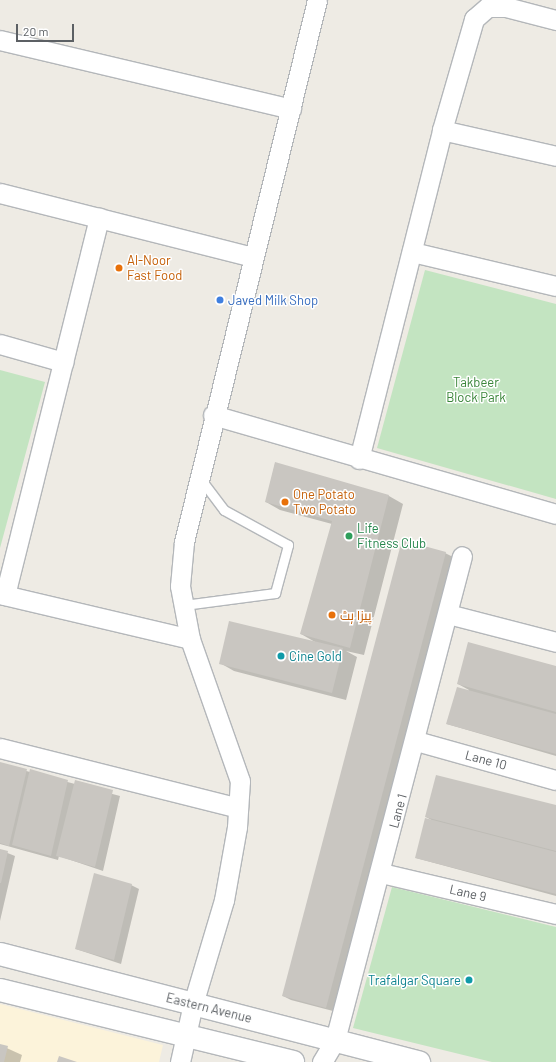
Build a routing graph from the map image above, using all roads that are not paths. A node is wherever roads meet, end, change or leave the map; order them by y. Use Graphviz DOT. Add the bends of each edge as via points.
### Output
graph roads {
  1 [pos="317,0"];
  2 [pos="556,20"];
  3 [pos="0,40"];
  4 [pos="291,108"];
  5 [pos="442,130"];
  6 [pos="556,156"];
  7 [pos="0,193"];
  8 [pos="99,218"];
  9 [pos="412,252"];
  10 [pos="253,257"];
  11 [pos="556,286"];
  12 [pos="0,344"];
  13 [pos="63,362"];
  14 [pos="213,416"];
  15 [pos="359,459"];
  16 [pos="199,477"];
  17 [pos="556,514"];
  18 [pos="462,556"];
  19 [pos="2,595"];
  20 [pos="184,605"];
  21 [pos="448,614"];
  22 [pos="190,639"];
  23 [pos="556,642"];
  24 [pos="416,741"];
  25 [pos="0,748"];
  26 [pos="556,780"];
  27 [pos="238,808"];
  28 [pos="381,873"];
  29 [pos="556,914"];
  30 [pos="0,954"];
  31 [pos="0,990"];
  32 [pos="193,1004"];
  33 [pos="186,1037"];
  34 [pos="335,1040"];
  35 [pos="180,1062"];
  36 [pos="293,1062"];
  37 [pos="322,1062"];
  38 [pos="419,1062"];
  1 -- 4 [label="street"];
  2 -- 5 [label="street" via="506,7 488,6 474,19"];
  3 -- 4 [label="street"];
  4 -- 10 [label="street"];
  5 -- 6 [label="street"];
  5 -- 9 [label="street"];
  7 -- 8 [label="street"];
  8 -- 10 [label="street"];
  8 -- 13 [label="street"];
  9 -- 11 [label="street"];
  9 -- 15 [label="street"];
  10 -- 14 [label="street"];
  12 -- 13 [label="street"];
  13 -- 19 [label="street"];
  14 -- 15 [label="street"];
  14 -- 16 [label="street"];
  15 -- 17 [label="street"];
  16 -- 20 [label="street" via="184,542 180,586"];
  16 -- 20 [label="lane" via="224,510 288,545 275,593"];
  18 -- 21 [label="street, Lane 1"];
  19 -- 22 [label="street"];
  20 -- 22 [label="street"];
  21 -- 23 [label="street"];
  21 -- 24 [label="street, Lane 1"];
  22 -- 27 [label="street" via="240,781"];
  24 -- 26 [label="street, Lane 10"];
  24 -- 28 [label="street, Lane 1"];
  25 -- 27 [label="street"];
  27 -- 32 [label="street" via="224,900"];
  28 -- 29 [label="street, Lane 9"];
  28 -- 34 [label="street, Lane 1"];
  30 -- 32 [label="main road, Eastern Avenue"];
  31 -- 33 [label="main road"];
  32 -- 33 [label="street"];
  32 -- 34 [label="main road, Eastern Avenue"];
  33 -- 35 [label="street"];
  33 -- 36 [label="main road"];
  34 -- 37 [label="street, Lane 1"];
  34 -- 38 [label="main road, Eastern Avenue"];
}
